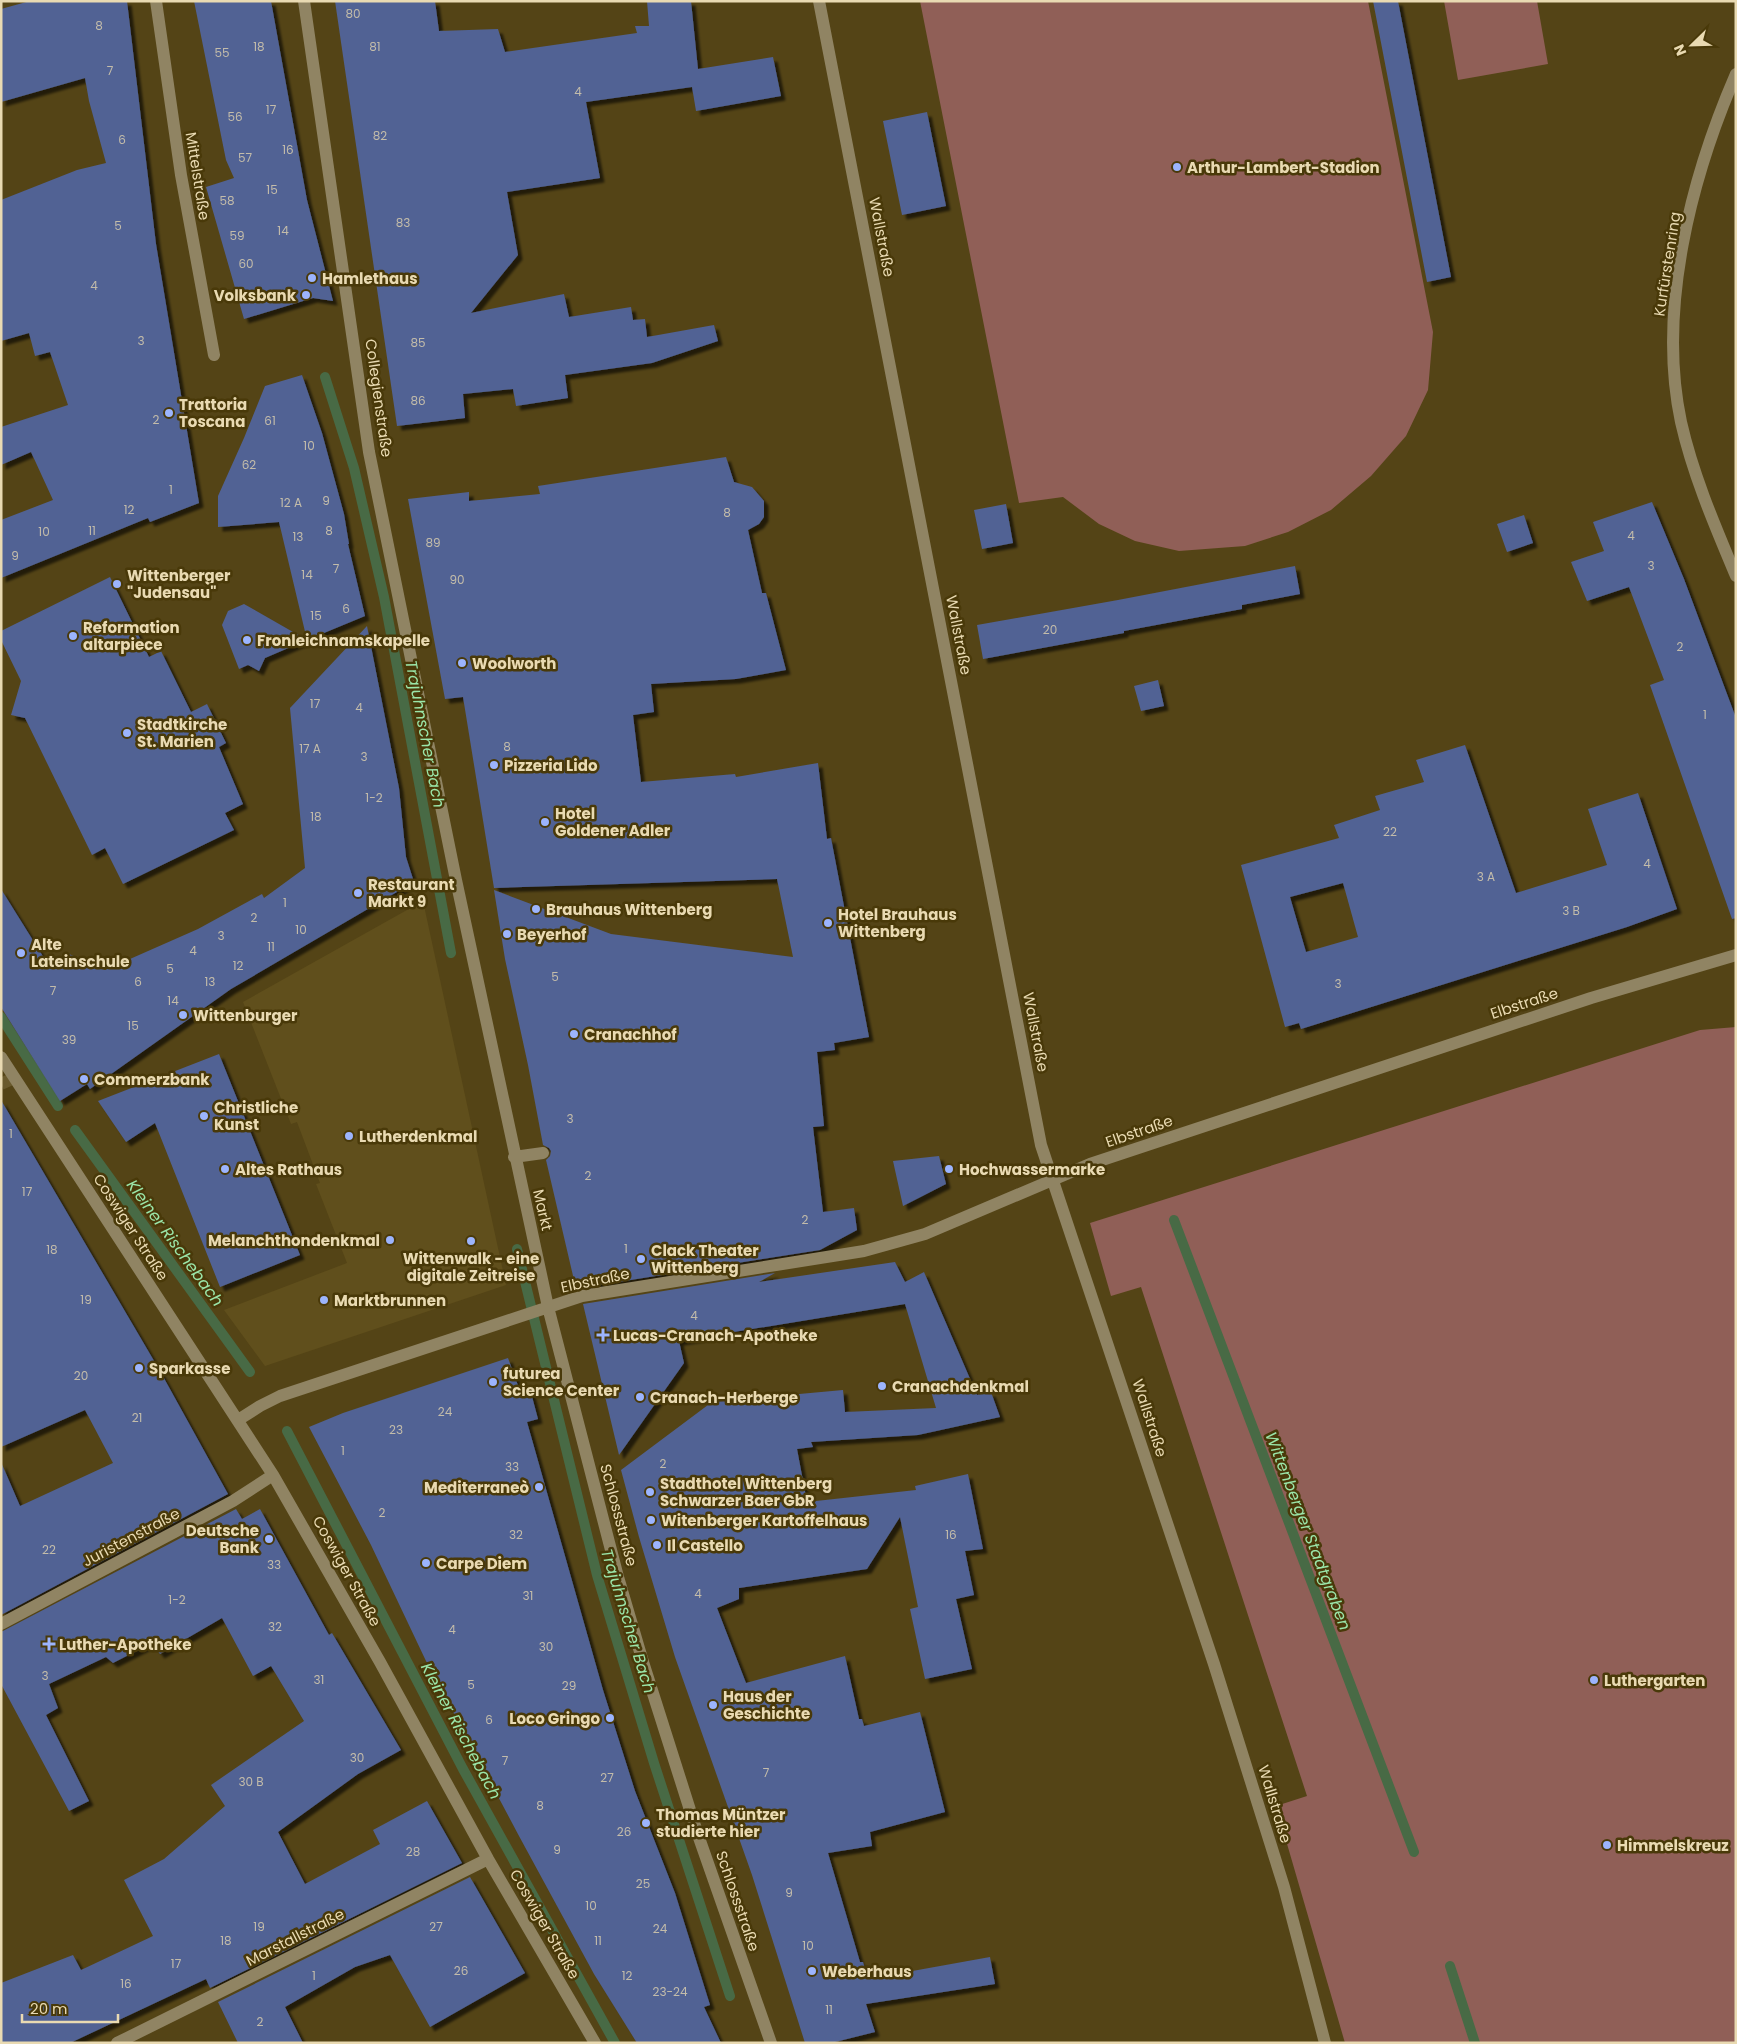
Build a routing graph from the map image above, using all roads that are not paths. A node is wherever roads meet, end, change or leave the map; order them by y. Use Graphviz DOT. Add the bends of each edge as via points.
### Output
graph roads {
  1 [pos="156,1"];
  2 [pos="304,1"];
  3 [pos="820,1"];
  4 [pos="1736,74"];
  5 [pos="214,355"];
  6 [pos="1736,576"];
  7 [pos="439,796"];
  8 [pos="1736,955"];
  9 [pos="1,1057"];
  10 [pos="544,1153"];
  11 [pos="514,1157"];
  12 [pos="1053,1180"];
  13 [pos="548,1307"];
  14 [pos="238,1420"];
  15 [pos="273,1475"];
  16 [pos="1,1624"];
  17 [pos="488,1859"];
  18 [pos="117,2043"];
  19 [pos="595,2043"];
  20 [pos="771,2043"];
  21 [pos="1325,2043"];
  1 -- 5 [label="street, Mittelstraße" via="181,175"];
  2 -- 7 [label="street, Collegienstraße" via="369,452"];
  3 -- 12 [label="street, Wallstraße" via="1037,1128"];
  4 -- 6 [label="street, Kurfürstenring" via="1706,150 1695,190 1675,303 1674,345 1675,387 1693,466"];
  7 -- 11 [label="street, Markt"];
  8 -- 12 [label="street, Elbstraße" via="1434,1049 1090,1164"];
  9 -- 14 [label="street, Coswiger Straße"];
  10 -- 11 [label="street"];
  11 -- 13 [label="street, Markt"];
  12 -- 13 [label="street, Elbstraße" via="925,1234 864,1251 582,1296"];
  12 -- 21 [label="street, Wallstraße" via="1214,1664 1288,1903"];
  13 -- 14 [label="street" via="280,1396"];
  13 -- 20 [label="street, Schlossstraße" via="643,1662 700,1840"];
  14 -- 15 [label="street, Coswiger Straße"];
  15 -- 16 [label="street, Juristenstraße" via="233,1501"];
  15 -- 17 [label="street, Coswiger Straße"];
  17 -- 18 [label="street, Marstallstraße"];
  17 -- 19 [label="street, Coswiger Straße"];
}
